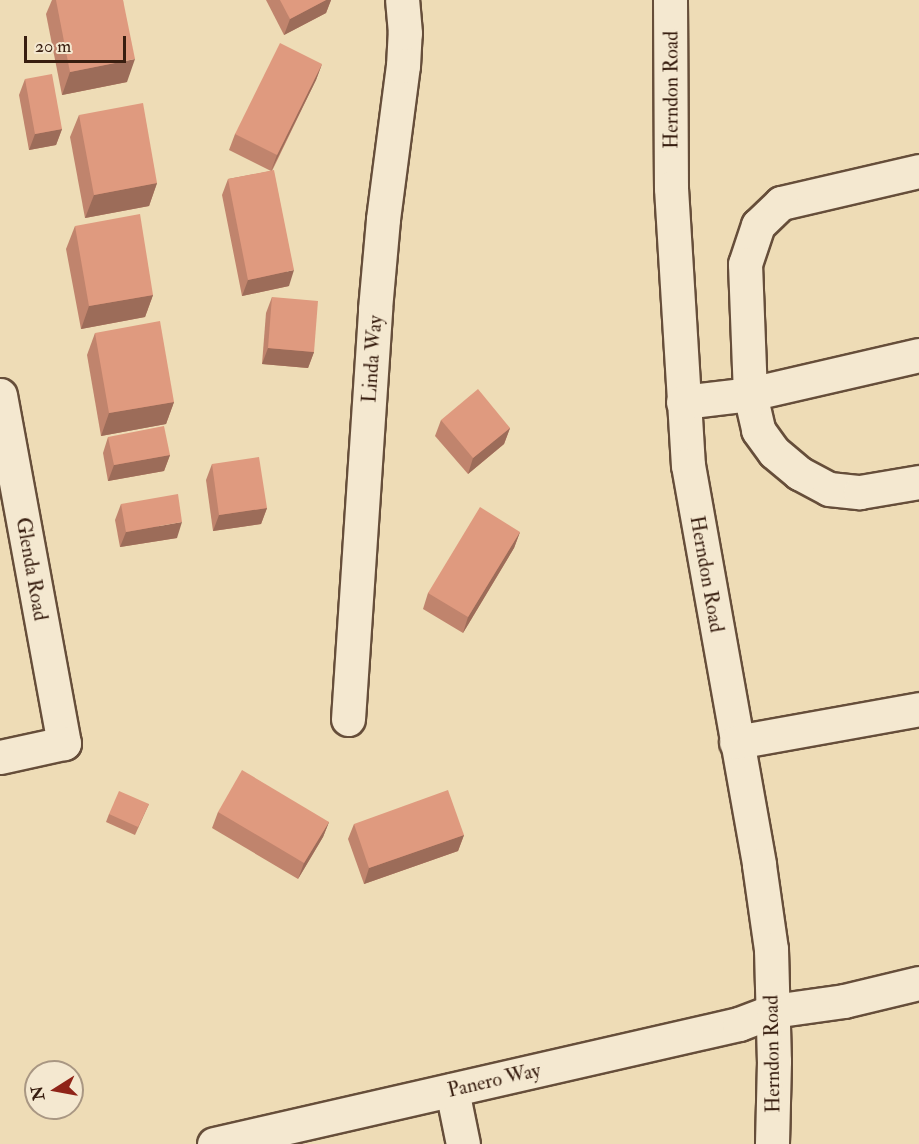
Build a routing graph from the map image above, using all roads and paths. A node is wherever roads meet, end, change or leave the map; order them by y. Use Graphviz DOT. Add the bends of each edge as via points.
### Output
graph roads {
  1 [pos="402,0"];
  2 [pos="670,0"];
  3 [pos="919,171"];
  4 [pos="919,355"];
  5 [pos="750,394"];
  6 [pos="0,395"];
  7 [pos="683,402"];
  8 [pos="919,482"];
  9 [pos="919,709"];
  10 [pos="348,719"];
  11 [pos="736,742"];
  12 [pos="0,757"];
  13 [pos="919,983"];
  14 [pos="773,1011"];
  15 [pos="452,1090"];
  16 [pos="214,1144"];
  17 [pos="463,1144"];
  18 [pos="772,1144"];
  1 -- 10 [label="street, Linda Way" via="403,66 375,309"];
  2 -- 7 [label="street, Herndon Road" via="671,188"];
  3 -- 5 [label="street" via="781,203 758,225 745,264"];
  4 -- 5 [label="street"];
  5 -- 7 [label="street"];
  5 -- 8 [label="street" via="758,430 774,452 799,474 829,489 860,492"];
  6 -- 12 [label="street, Glenda Road" via="64,743"];
  7 -- 11 [label="street, Herndon Road" via="688,465"];
  9 -- 11 [label="street"];
  11 -- 14 [label="street, Herndon Road" via="771,949"];
  13 -- 14 [label="street, Panero Way" via="844,1001"];
  14 -- 15 [label="street, Panero Way" via="739,1024"];
  14 -- 18 [label="street, Herndon Road"];
  15 -- 16 [label="street, Panero Way"];
  15 -- 17 [label="street"];
}
